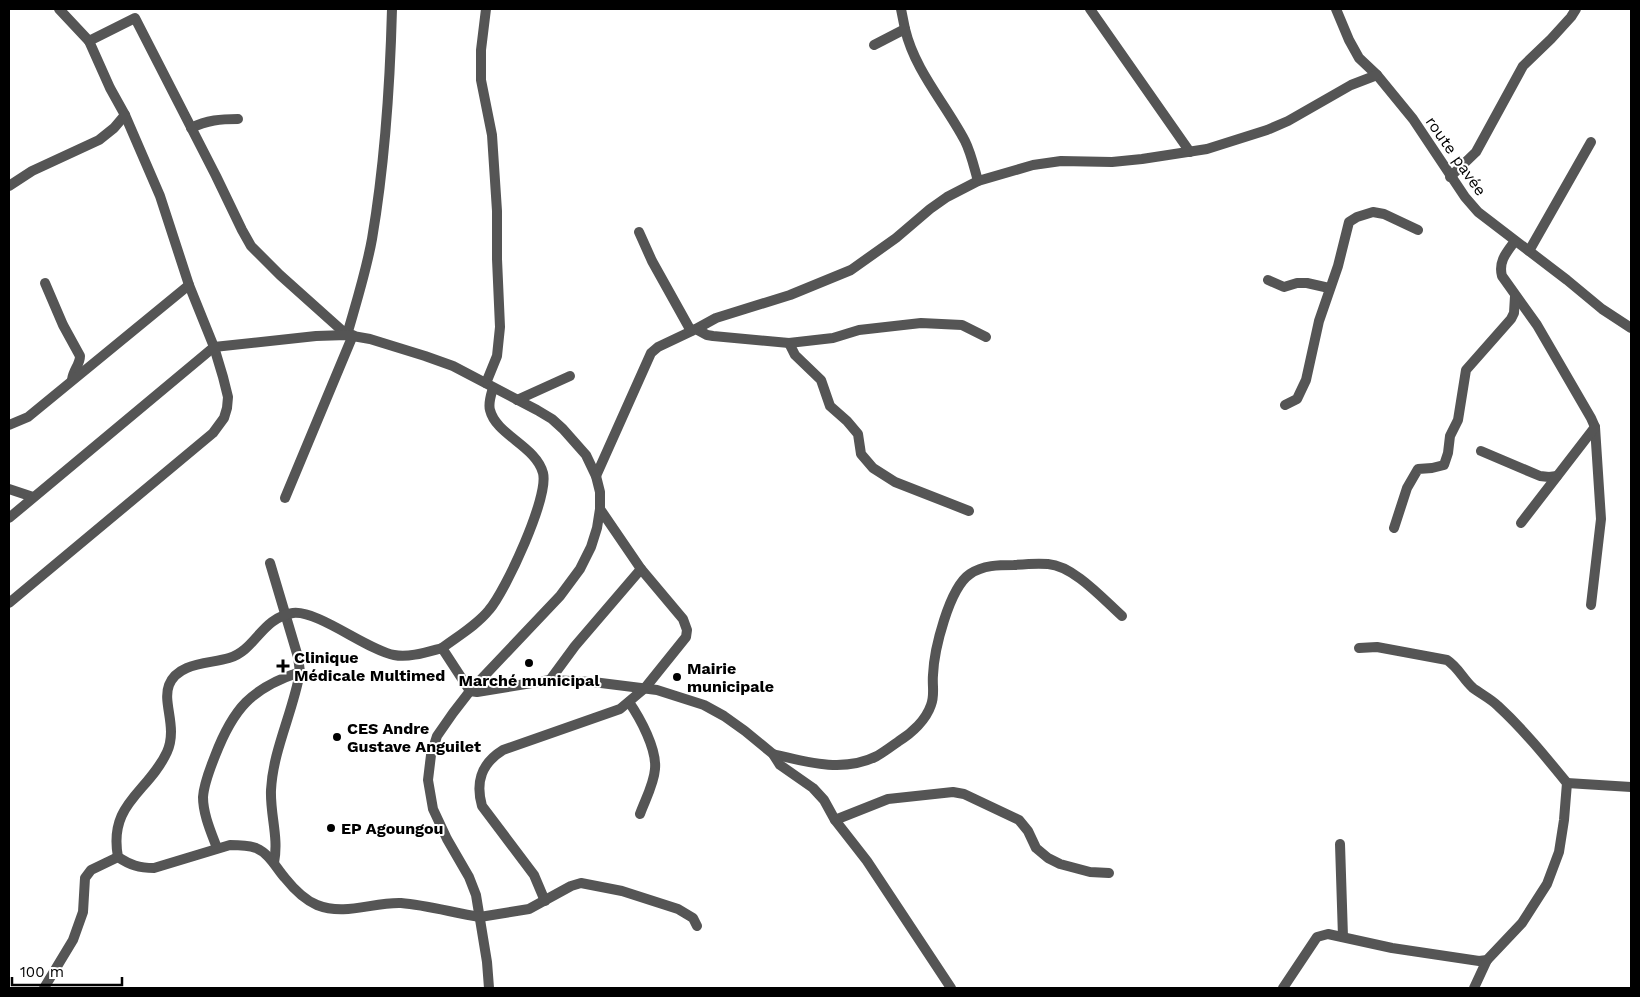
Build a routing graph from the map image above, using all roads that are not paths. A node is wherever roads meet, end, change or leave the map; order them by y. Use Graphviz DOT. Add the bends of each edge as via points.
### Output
graph roads {
  1 [pos="59,9"];
  2 [pos="392,9"];
  3 [pos="486,9"];
  4 [pos="902,9"];
  5 [pos="1090,9"];
  6 [pos="1336,9"];
  7 [pos="1576,9"];
  8 [pos="134,14"];
  9 [pos="905,29"];
  10 [pos="89,41"];
  11 [pos="874,45"];
  12 [pos="1377,75"];
  13 [pos="125,115"];
  14 [pos="238,119"];
  15 [pos="191,128"];
  16 [pos="1591,142"];
  17 [pos="1190,152"];
  18 [pos="1450,177"];
  19 [pos="978,181"];
  20 [pos="9,186"];
  21 [pos="1418,230"];
  22 [pos="639,232"];
  23 [pos="1515,241"];
  24 [pos="1529,251"];
  25 [pos="1268,280"];
  26 [pos="45,283"];
  27 [pos="189,285"];
  28 [pos="1329,288"];
  29 [pos="1515,296"];
  30 [pos="1631,328"];
  31 [pos="694,330"];
  32 [pos="350,335"];
  33 [pos="986,337"];
  34 [pos="789,343"];
  35 [pos="214,347"];
  36 [pos="570,376"];
  37 [pos="72,380"];
  38 [pos="490,386"];
  39 [pos="517,400"];
  40 [pos="1285,405"];
  41 [pos="9,425"];
  42 [pos="1595,427"];
  43 [pos="1481,451"];
  44 [pos="596,476"];
  45 [pos="1557,476"];
  46 [pos="9,489"];
  47 [pos="33,497"];
  48 [pos="285,498"];
  49 [pos="600,509"];
  50 [pos="968,511"];
  51 [pos="9,518"];
  52 [pos="1521,523"];
  53 [pos="1394,528"];
  54 [pos="270,563"];
  55 [pos="641,569"];
  56 [pos="9,603"];
  57 [pos="1591,605"];
  58 [pos="286,616"];
  59 [pos="1122,616"];
  60 [pos="442,648"];
  61 [pos="1359,648"];
  62 [pos="300,672"];
  63 [pos="550,680"];
  64 [pos="645,688"];
  65 [pos="470,691"];
  66 [pos="629,702"];
  67 [pos="773,754"];
  68 [pos="1567,783"];
  69 [pos="1631,787"];
  70 [pos="640,814"];
  71 [pos="835,820"];
  72 [pos="1340,844"];
  73 [pos="217,848"];
  74 [pos="118,857"];
  75 [pos="274,863"];
  76 [pos="1110,873"];
  77 [pos="546,901"];
  78 [pos="480,917"];
  79 [pos="697,926"];
  80 [pos="1343,937"];
  81 [pos="1487,960"];
  82 [pos="44,988"];
  83 [pos="489,988"];
  84 [pos="951,988"];
  85 [pos="1283,988"];
  86 [pos="1474,988"];
  1 -- 10 [label="street"];
  2 -- 32 [label="street" via="389,96 378,201"];
  3 -- 38 [label="street" via="481,80 492,136 500,327"];
  4 -- 9 [label="street"];
  5 -- 17 [label="street"];
  6 -- 12 [label="street, route pavée" via="1359,58"];
  7 -- 18 [label="street" via="1552,39 1523,66 1476,152"];
  8 -- 10 [label="street"];
  8 -- 15 [label="street"];
  9 -- 11 [label="street"];
  9 -- 19 [label="street" via="927,81 965,141"];
  10 -- 13 [label="street"];
  12 -- 17 [label="street" via="1351,85 1267,130"];
  12 -- 18 [label="street, route pavée" via="1412,119"];
  13 -- 20 [label="street" via="99,140 32,171"];
  13 -- 27 [label="street" via="160,196"];
  14 -- 15 [label="street" via="219,119"];
  15 -- 32 [label="street" via="251,246"];
  16 -- 24 [label="street"];
  17 -- 19 [label="street" via="1112,162 1061,161 1033,165"];
  18 -- 23 [label="street, route pavée" via="1478,212"];
  19 -- 31 [label="street" via="947,197 851,270 790,295 716,318"];
  21 -- 28 [label="street" via="1373,212 1349,222"];
  22 -- 31 [label="street" via="652,261"];
  23 -- 24 [label="street, route pavée"];
  23 -- 29 [label="street" via="1500,269"];
  24 -- 30 [label="street, route pavée"];
  25 -- 28 [label="street" via="1284,287 1307,283"];
  26 -- 37 [label="street" via="80,356"];
  27 -- 35 [label="street"];
  27 -- 37 [label="street"];
  28 -- 40 [label="street" via="1306,380 1297,399"];
  29 -- 42 [label="street" via="1537,326"];
  29 -- 53 [label="street" via="1511,319 1464,374 1458,420 1450,436 1444,465 1418,470 1407,488"];
  31 -- 34 [label="street" via="707,335"];
  31 -- 44 [label="street" via="651,353"];
  32 -- 35 [label="street"];
  32 -- 38 [label="street" via="453,366"];
  32 -- 48 [label="street"];
  33 -- 34 [label="street" via="962,325 921,323"];
  34 -- 50 [label="street" via="795,355 821,380 830,406 858,434 862,454 873,468 895,482"];
  35 -- 47 [label="street"];
  35 -- 56 [label="street" via="228,397 224,418 213,434"];
  36 -- 39 [label="street"];
  37 -- 41 [label="street" via="28,417"];
  38 -- 39 [label="street"];
  38 -- 60 [label="street" via="490,410 496,422 533,455 543,473 544,485 520,552 497,598 480,619"];
  39 -- 44 [label="street" via="552,419 563,429 586,455"];
  42 -- 45 [label="street"];
  42 -- 57 [label="street" via="1601,519"];
  43 -- 45 [label="street" via="1540,476"];
  44 -- 49 [label="street"];
  45 -- 52 [label="street"];
  46 -- 47 [label="street"];
  47 -- 51 [label="street"];
  49 -- 55 [label="street"];
  49 -- 65 [label="street" via="597,528 580,569 560,596"];
  54 -- 58 [label="street"];
  55 -- 63 [label="street"];
  55 -- 64 [label="street" via="682,619 687,630 686,637"];
  58 -- 60 [label="street" via="294,613 314,618 392,655"];
  58 -- 62 [label="street"];
  58 -- 74 [label="street" via="271,622 238,655 187,668 170,683 167,693 172,726 169,744 161,764 136,792 116,829"];
  59 -- 67 [label="street" via="1061,567 1048,564 984,568 969,574 952,597 935,659 931,706 924,720 904,738 876,757 856,763 815,764"];
  60 -- 65 [label="street"];
  61 -- 68 [label="street" via="1377,646 1447,660 1464,680 1497,704"];
  62 -- 73 [label="street" via="275,682 248,700 239,708 223,734 204,786 203,798"];
  62 -- 75 [label="street" via="274,769 271,792 277,845"];
  63 -- 64 [label="street"];
  63 -- 65 [label="street"];
  64 -- 66 [label="street"];
  64 -- 67 [label="street" via="704,705 745,731"];
  65 -- 78 [label="street" via="438,736 431,755 428,780 433,809 476,895"];
  66 -- 70 [label="street" via="638,714 653,751 655,768"];
  66 -- 77 [label="street" via="615,711 503,750 492,757 481,776 478,793 482,806 534,875"];
  67 -- 71 [label="street" via="786,770 813,788"];
  68 -- 69 [label="street"];
  68 -- 81 [label="street" via="1559,852 1547,884 1522,923"];
  71 -- 76 [label="street" via="888,799 953,792 964,794 1019,820 1036,848 1048,858 1090,872"];
  71 -- 84 [label="street" via="867,861"];
  72 -- 80 [label="street"];
  73 -- 74 [label="street" via="154,868 130,865"];
  73 -- 75 [label="street" via="230,845 256,848"];
  74 -- 82 [label="street" via="91,870 85,878 84,912"];
  75 -- 78 [label="street" via="284,878 309,901 334,909 400,903"];
  77 -- 78 [label="street" via="518,912"];
  77 -- 79 [label="street" via="581,883 603,886 686,913"];
  78 -- 83 [label="street"];
  80 -- 81 [label="street" via="1392,948"];
  80 -- 85 [label="street" via="1328,934 1317,937"];
  81 -- 86 [label="street"];
}
